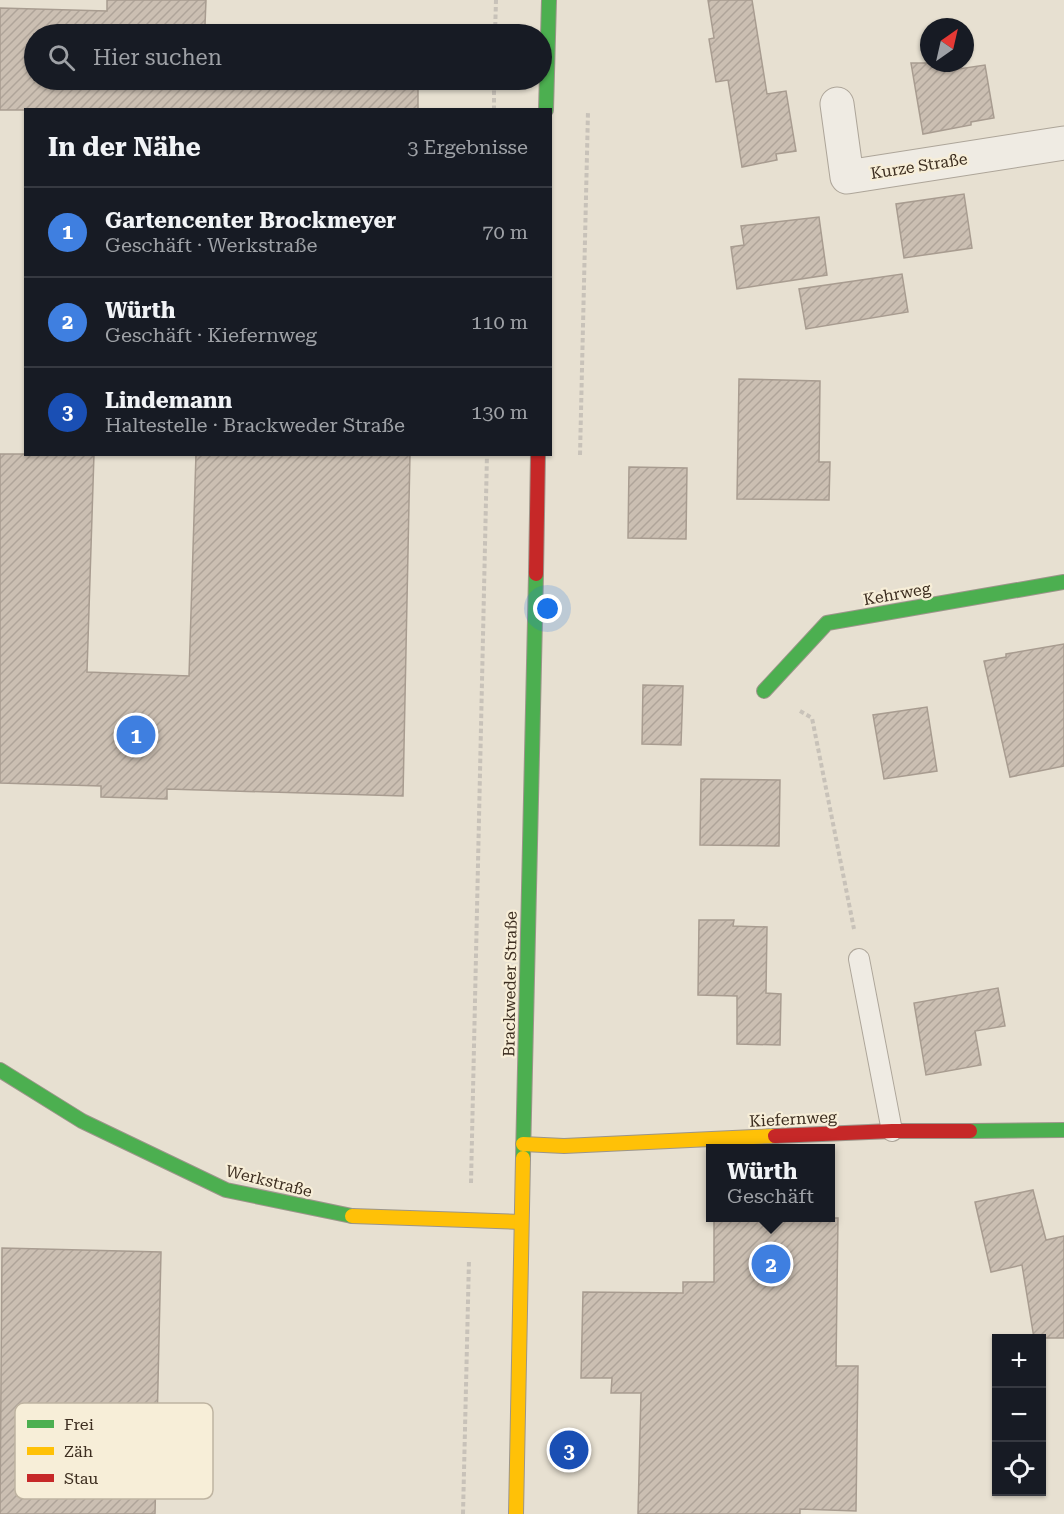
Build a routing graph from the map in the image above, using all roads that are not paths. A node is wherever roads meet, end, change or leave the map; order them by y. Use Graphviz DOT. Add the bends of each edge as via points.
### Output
graph roads {
  1 [pos="549,0"];
  2 [pos="548,24"];
  3 [pos="547,90"];
  4 [pos="837,104"];
  5 [pos="546,108"];
  6 [pos="1064,143"];
  7 [pos="538,456"];
  8 [pos="1064,582"];
  9 [pos="764,691"];
  10 [pos="859,959"];
  11 [pos="0,1070"];
  12 [pos="1064,1130"];
  13 [pos="892,1131"];
  14 [pos="523,1144"];
  15 [pos="521,1222"];
  16 [pos="516,1514"];
  1 -- 2 [label="street"];
  3 -- 5 [label="street"];
  4 -- 6 [label="street, Kurze Straße" via="847,177"];
  7 -- 14 [label="street, Brackweder Straße"];
  8 -- 9 [label="street, Kehrweg" via="827,623"];
  10 -- 13 [label="lane"];
  11 -- 15 [label="street, Werkstraße" via="82,1121 226,1190 343,1216"];
  12 -- 13 [label="street, Kiefernweg"];
  13 -- 14 [label="street, Kiefernweg" via="564,1146"];
  14 -- 15 [label="street, Brackweder Straße"];
  15 -- 16 [label="street, Brackweder Straße"];
}
